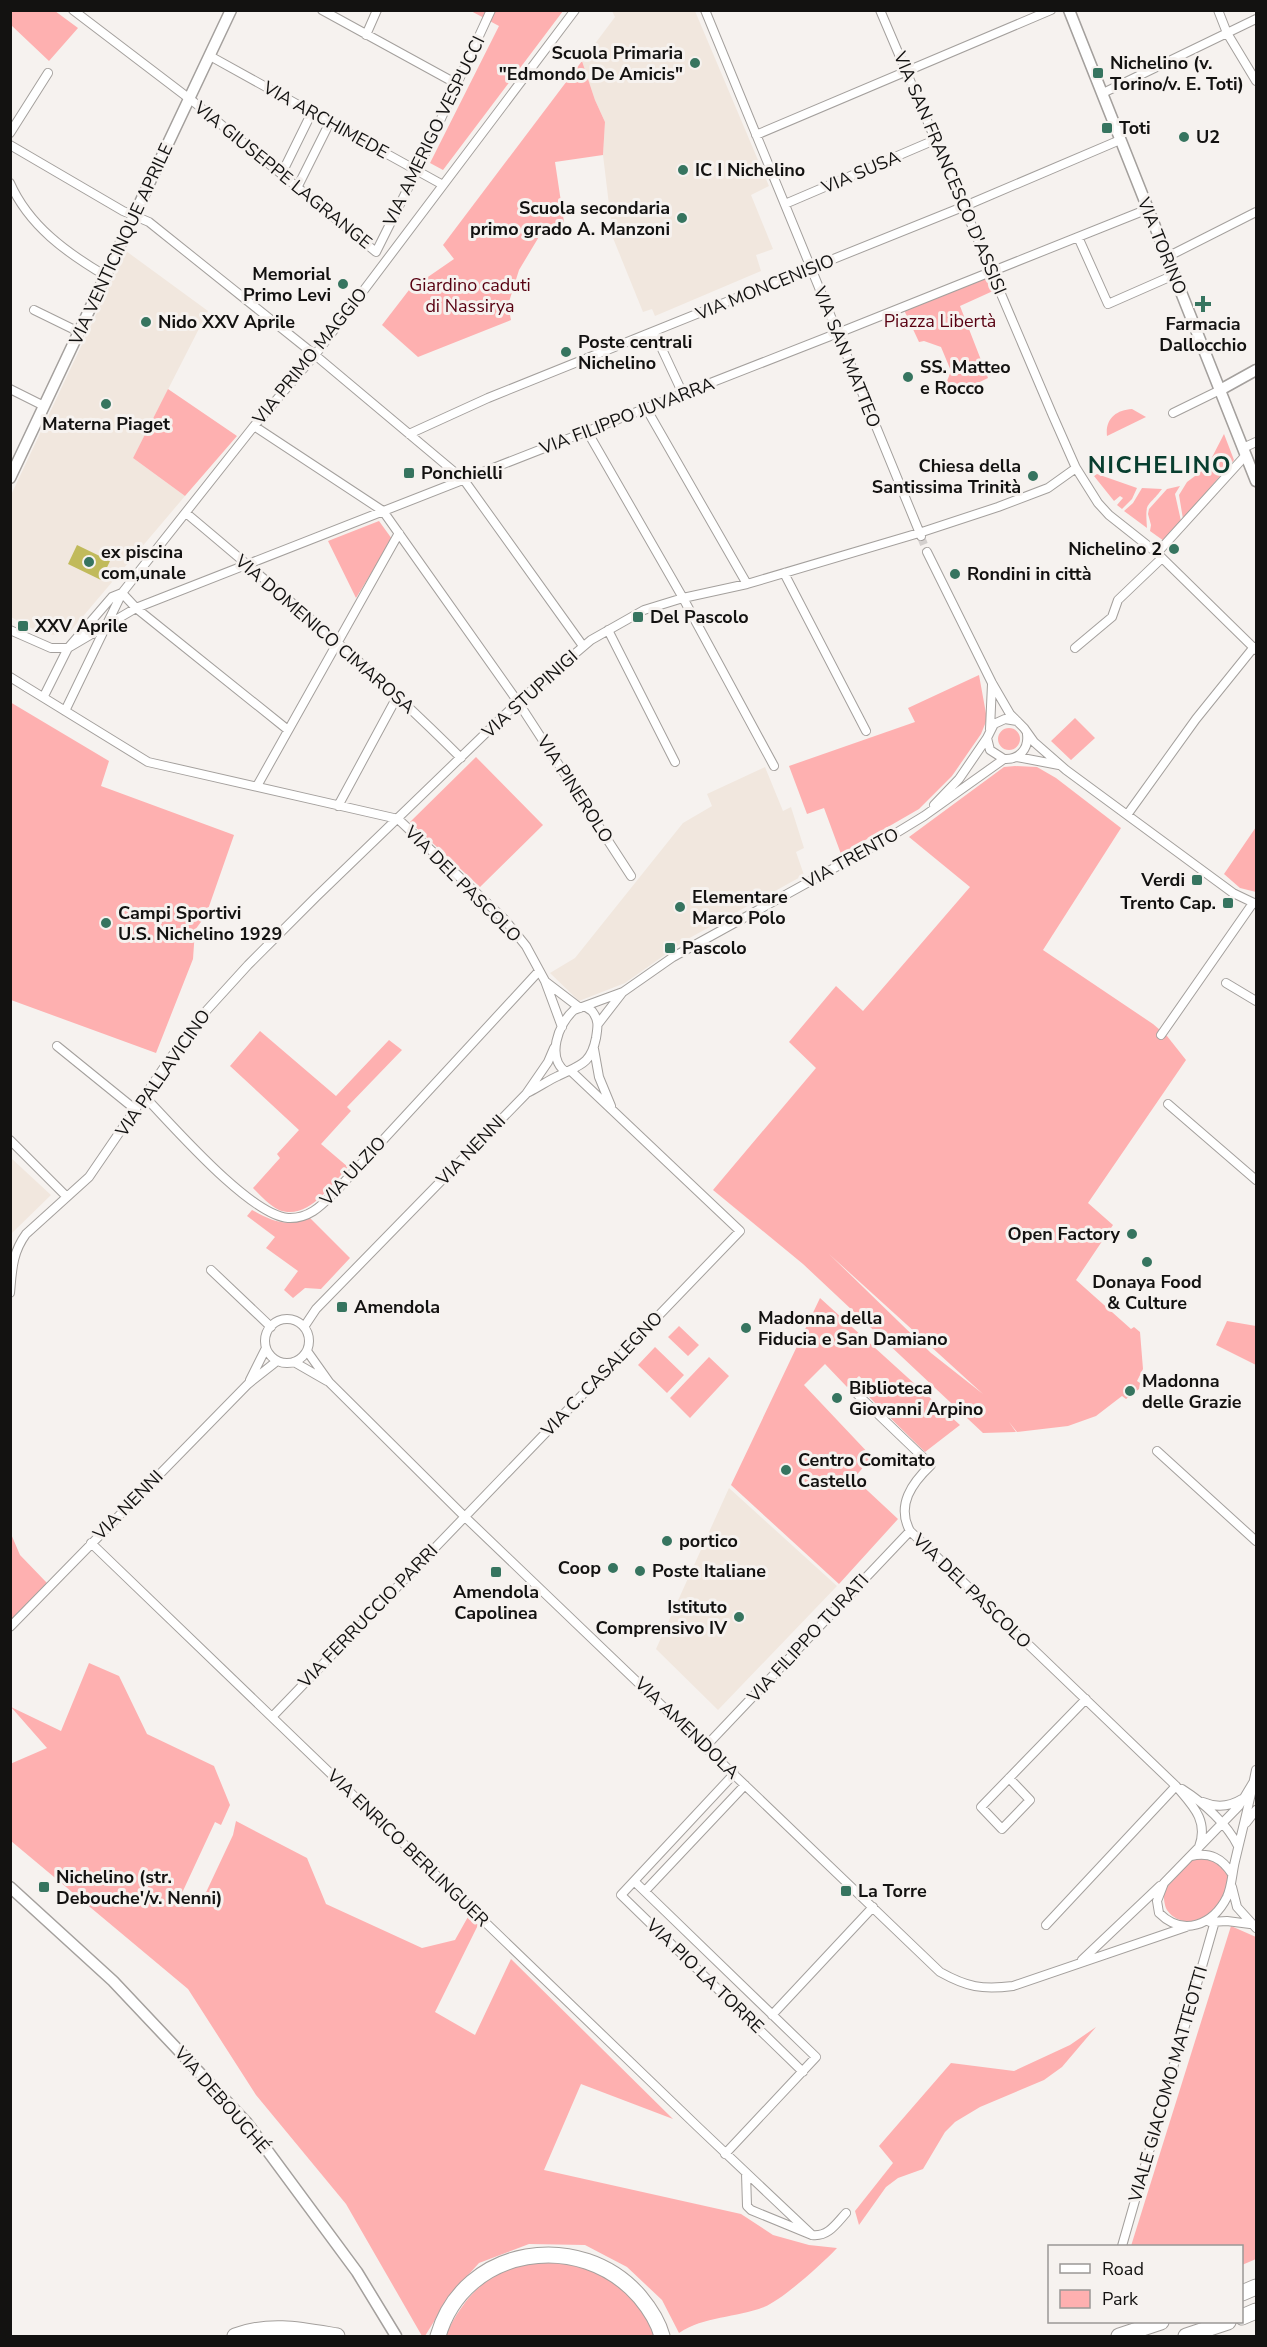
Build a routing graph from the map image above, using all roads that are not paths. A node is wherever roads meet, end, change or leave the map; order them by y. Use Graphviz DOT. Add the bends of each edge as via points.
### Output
graph roads {
  1 [pos="73,10"];
  2 [pos="231,10"];
  3 [pos="322,10"];
  4 [pos="377,10"];
  5 [pos="491,10"];
  6 [pos="575,10"];
  7 [pos="705,10"];
  8 [pos="880,10"];
  9 [pos="1051,10"];
  10 [pos="1069,10"];
  11 [pos="1218,10"];
  12 [pos="1257,19"];
  13 [pos="1227,33"];
  14 [pos="366,35"];
  15 [pos="210,56"];
  16 [pos="906,70"];
  17 [pos="48,73"];
  18 [pos="1257,81"];
  19 [pos="457,84"];
  20 [pos="1102,93"];
  21 [pos="189,99"];
  22 [pos="312,112"];
  23 [pos="330,122"];
  24 [pos="10,133"];
  25 [pos="756,135"];
  26 [pos="937,139"];
  27 [pos="1120,140"];
  28 [pos="10,145"];
  29 [pos="416,170"];
  30 [pos="282,173"];
  31 [pos="10,183"];
  32 [pos="443,185"];
  33 [pos="298,186"];
  34 [pos="785,204"];
  35 [pos="965,206"];
  36 [pos="1148,209"];
  37 [pos="1257,212"];
  38 [pos="135,214"];
  39 [pos="1078,237"];
  40 [pos="376,252"];
  41 [pos="1167,257"];
  42 [pos="811,268"];
  43 [pos="993,272"];
  44 [pos="1174,275"];
  45 [pos="106,276"];
  46 [pos="34,310"];
  47 [pos="79,332"];
  48 [pos="654,332"];
  49 [pos="838,333"];
  50 [pos="315,354"];
  51 [pos="1257,370"];
  52 [pos="10,389"];
  53 [pos="1220,390"];
  54 [pos="683,394"];
  55 [pos="44,406"];
  56 [pos="646,408"];
  57 [pos="1173,413"];
  58 [pos="254,426"];
  59 [pos="587,431"];
  60 [pos="409,434"];
  61 [pos="1257,442"];
  62 [pos="1244,452"];
  63 [pos="1076,468"];
  64 [pos="10,478"];
  65 [pos="464,480"];
  66 [pos="1257,481"];
  67 [pos="383,511"];
  68 [pos="186,513"];
  69 [pos="399,533"];
  70 [pos="920,535"];
  71 [pos="927,552"];
  72 [pos="1159,555"];
  73 [pos="248,564"];
  74 [pos="784,573"];
  75 [pos="747,584"];
  76 [pos="122,593"];
  77 [pos="683,598"];
  78 [pos="136,608"];
  79 [pos="106,623"];
  80 [pos="10,630"];
  81 [pos="608,630"];
  82 [pos="338,642"];
  83 [pos="583,646"];
  84 [pos="68,648"];
  85 [pos="1075,648"];
  86 [pos="1255,649"];
  87 [pos="10,677"];
  88 [pos="992,683"];
  89 [pos="398,695"];
  90 [pos="44,696"];
  91 [pos="518,702"];
  92 [pos="65,711"];
  93 [pos="1017,721"];
  94 [pos="990,729"];
  95 [pos="288,730"];
  96 [pos="866,731"];
  97 [pos="1027,732"];
  98 [pos="987,738"];
  99 [pos="461,758"];
  100 [pos="1017,758"];
  101 [pos="1004,759"];
  102 [pos="675,762"];
  103 [pos="1060,765"];
  104 [pos="774,766"];
  105 [pos="257,786"];
  106 [pos="338,806"];
  107 [pos="1127,815"];
  108 [pos="924,816"];
  109 [pos="398,819"];
  110 [pos="631,876"];
  111 [pos="1255,904"];
  112 [pos="539,971"];
  113 [pos="545,981"];
  114 [pos="1226,983"];
  115 [pos="623,992"];
  116 [pos="1257,1001"];
  117 [pos="583,1008"];
  118 [pos="598,1024"];
  119 [pos="562,1027"];
  120 [pos="1161,1035"];
  121 [pos="557,1041"];
  122 [pos="57,1046"];
  123 [pos="594,1048"];
  124 [pos="569,1072"];
  125 [pos="526,1094"];
  126 [pos="145,1098"];
  127 [pos="1168,1104"];
  128 [pos="135,1110"];
  129 [pos="612,1110"];
  130 [pos="10,1140"];
  131 [pos="1257,1180"];
  132 [pos="66,1197"];
  133 [pos="211,1270"];
  134 [pos="10,1293"];
  135 [pos="301,1324"];
  136 [pos="271,1327"];
  137 [pos="266,1348"];
  138 [pos="307,1351"];
  139 [pos="277,1361"];
  140 [pos="294,1362"];
  141 [pos="329,1382"];
  142 [pos="248,1384"];
  143 [pos="857,1394"];
  144 [pos="1157,1451"];
  145 [pos="464,1516"];
  146 [pos="910,1531"];
  147 [pos="1257,1541"];
  148 [pos="91,1543"];
  149 [pos="10,1627"];
  150 [pos="1086,1699"];
  151 [pos="272,1717"];
  152 [pos="706,1746"];
  153 [pos="1257,1770"];
  154 [pos="735,1774"];
  155 [pos="1009,1778"];
  156 [pos="1255,1781"];
  157 [pos="745,1785"];
  158 [pos="1176,1786"];
  159 [pos="1196,1798"];
  160 [pos="1244,1798"];
  161 [pos="1257,1810"];
  162 [pos="1221,1824"];
  163 [pos="1244,1826"];
  164 [pos="1238,1846"];
  165 [pos="1199,1847"];
  166 [pos="1191,1856"];
  167 [pos="1232,1874"];
  168 [pos="634,1881"];
  169 [pos="1164,1883"];
  170 [pos="1231,1884"];
  171 [pos="12,1887"];
  172 [pos="645,1891"];
  173 [pos="873,1907"];
  174 [pos="1215,1921"];
  175 [pos="1198,1924"];
  176 [pos="1046,1925"];
  177 [pos="1253,1926"];
  178 [pos="1186,1927"];
  179 [pos="1079,1964"];
  180 [pos="772,2014"];
  181 [pos="802,2072"];
  182 [pos="725,2154"];
  183 [pos="746,2173"];
  184 [pos="779,2204"];
  185 [pos="846,2213"];
  186 [pos="770,2218"];
  187 [pos="812,2235"];
  188 [pos="1123,2245"];
  189 [pos="1257,2287"];
  190 [pos="1243,2293"];
  191 [pos="1257,2311"];
  192 [pos="1243,2317"];
  193 [pos="1158,2323"];
  194 [pos="1225,2323"];
  195 [pos="236,2337"];
  196 [pos="337,2337"];
  197 [pos="396,2337"];
  198 [pos="438,2337"];
  199 [pos="662,2337"];
  200 [pos="1119,2337"];
  201 [pos="1186,2337"];
  1 -- 21 [label="street, VIA GIUSEPPE LAGRANGE"];
  2 -- 15 [label="main road, VIA VENTICINQUE APRILE"];
  3 -- 14 [label="street"];
  4 -- 14 [label="street"];
  5 -- 19 [label="street, VIA AMERIGO VESPUCCI"];
  6 -- 32 [label="street, VIA PRIMO MAGGIO"];
  7 -- 25 [label="street, VIA SAN MATTEO"];
  8 -- 16 [label="street, VIA SAN FRANCESCO D'ASSISI"];
  9 -- 16 [label="street"];
  10 -- 20 [label="main road, VIA TORINO"];
  11 -- 13 [label="street"];
  12 -- 13 [label="street"];
  13 -- 18 [label="street"];
  13 -- 20 [label="street"];
  14 -- 19 [label="street"];
  15 -- 21 [label="main road, VIA VENTICINQUE APRILE"];
  15 -- 22 [label="street, VIA ARCHIMEDE"];
  16 -- 25 [label="street"];
  16 -- 26 [label="street, VIA SAN FRANCESCO D'ASSISI"];
  17 -- 24 [label="street"];
  19 -- 29 [label="street, VIA AMERIGO VESPUCCI"];
  20 -- 27 [label="main road, VIA TORINO"];
  21 -- 30 [label="street, VIA GIUSEPPE LAGRANGE"];
  21 -- 38 [label="main road, VIA VENTICINQUE APRILE"];
  22 -- 23 [label="street, VIA ARCHIMEDE"];
  22 -- 30 [label="street"];
  23 -- 29 [label="street, VIA ARCHIMEDE"];
  23 -- 33 [label="street"];
  25 -- 34 [label="street, VIA SAN MATTEO"];
  26 -- 34 [label="street, VIA SUSA"];
  26 -- 35 [label="street, VIA SAN FRANCESCO D'ASSISI"];
  27 -- 35 [label="street, VIA MONCENISIO"];
  27 -- 36 [label="main road, VIA TORINO"];
  28 -- 38 [label="street" via="123,211"];
  29 -- 32 [label="street, VIA ARCHIMEDE"];
  29 -- 40 [label="street, VIA AMERIGO VESPUCCI"];
  30 -- 33 [label="street, VIA GIUSEPPE LAGRANGE"];
  31 -- 45 [label="street" via="42,231"];
  32 -- 50 [label="street, VIA PRIMO MAGGIO"];
  33 -- 40 [label="street, VIA GIUSEPPE LAGRANGE"];
  34 -- 42 [label="street, VIA SAN MATTEO"];
  35 -- 42 [label="street, VIA MONCENISIO"];
  35 -- 43 [label="street, VIA SAN FRANCESCO D'ASSISI"];
  36 -- 39 [label="street, VIA FILIPPO JUVARRA"];
  36 -- 41 [label="main road, VIA TORINO"];
  37 -- 41 [label="street"];
  38 -- 45 [label="main road, VIA VENTICINQUE APRILE"];
  38 -- 50 [label="street"];
  39 -- 43 [label="street, VIA FILIPPO JUVARRA"];
  39 -- 44 [label="street" via="1108,304"];
  41 -- 44 [label="main road, VIA TORINO"];
  42 -- 48 [label="street, VIA MONCENISIO"];
  42 -- 49 [label="street, VIA SAN MATTEO"];
  43 -- 49 [label="street, VIA FILIPPO JUVARRA"];
  43 -- 63 [label="street, VIA SAN FRANCESCO D'ASSISI"];
  44 -- 53 [label="main road, VIA TORINO"];
  45 -- 47 [label="main road, VIA VENTICINQUE APRILE"];
  46 -- 47 [label="street"];
  47 -- 55 [label="main road, VIA VENTICINQUE APRILE"];
  48 -- 54 [label="street"];
  48 -- 60 [label="street, VIA MONCENISIO"];
  49 -- 54 [label="street, VIA FILIPPO JUVARRA"];
  49 -- 70 [label="street, VIA SAN MATTEO"];
  50 -- 58 [label="street, VIA PRIMO MAGGIO"];
  50 -- 60 [label="street"];
  51 -- 53 [label="main road"];
  52 -- 55 [label="street"];
  53 -- 57 [label="street"];
  53 -- 62 [label="main road, VIA TORINO"];
  54 -- 56 [label="street, VIA FILIPPO JUVARRA"];
  55 -- 64 [label="main road, VIA VENTICINQUE APRILE"];
  56 -- 59 [label="street, VIA FILIPPO JUVARRA"];
  56 -- 75 [label="street"];
  58 -- 67 [label="street"];
  58 -- 68 [label="street, VIA PRIMO MAGGIO"];
  59 -- 65 [label="street, VIA FILIPPO JUVARRA"];
  59 -- 77 [label="street"];
  60 -- 65 [label="street"];
  61 -- 62 [label="street"];
  62 -- 66 [label="main road, VIA TORINO"];
  62 -- 72 [label="street"];
  63 -- 70 [label="street, VIA STUPINIGI" via="1048,488"];
  63 -- 72 [label="street, VIA SAN FRANCESCO D'ASSISI" via="1089,492 1109,515"];
  65 -- 67 [label="street, VIA FILIPPO JUVARRA"];
  65 -- 83 [label="street"];
  67 -- 69 [label="street, VIA PINEROLO"];
  67 -- 73 [label="street, VIA FILIPPO JUVARRA"];
  68 -- 73 [label="street, VIA DOMENICO CIMAROSA"];
  68 -- 76 [label="street, VIA PRIMO MAGGIO"];
  69 -- 82 [label="street"];
  69 -- 91 [label="street, VIA PINEROLO"];
  70 -- 74 [label="street, VIA STUPINIGI"];
  71 -- 88 [label="street"];
  72 -- 85 [label="street" via="1118,600 1112,617"];
  72 -- 86 [label="street, VIA SAN FRANCESCO D'ASSISI"];
  73 -- 78 [label="street, VIA FILIPPO JUVARRA"];
  73 -- 82 [label="street, VIA DOMENICO CIMAROSA"];
  74 -- 75 [label="street, VIA STUPINIGI"];
  74 -- 96 [label="street"];
  75 -- 77 [label="street, VIA STUPINIGI"];
  76 -- 78 [label="street"];
  76 -- 79 [label="street, VIA FILIPPO JUVARRA"];
  76 -- 84 [label="street, VIA PRIMO MAGGIO" via="112,597"];
  77 -- 81 [label="street, VIA STUPINIGI" via="644,610"];
  77 -- 104 [label="street"];
  78 -- 79 [label="street, VIA FILIPPO JUVARRA"];
  78 -- 95 [label="street"];
  79 -- 84 [label="street, VIA FILIPPO JUVARRA"];
  79 -- 92 [label="street, VIA FILIPPO JUVARRA"];
  80 -- 84 [label="street" via="51,648"];
  81 -- 83 [label="street, VIA STUPINIGI"];
  81 -- 102 [label="street"];
  82 -- 89 [label="street, VIA DOMENICO CIMAROSA"];
  82 -- 95 [label="street"];
  83 -- 91 [label="street, VIA STUPINIGI"];
  84 -- 90 [label="street, VIA PRIMO MAGGIO"];
  86 -- 107 [label="street" via="1196,719"];
  87 -- 90 [label="street"];
  88 -- 93 [label="street"];
  88 -- 94 [label="street"];
  89 -- 99 [label="street, VIA DOMENICO CIMAROSA"];
  89 -- 106 [label="street"];
  90 -- 92 [label="street"];
  91 -- 99 [label="street, VIA STUPINIGI"];
  91 -- 110 [label="street, VIA PINEROLO"];
  92 -- 105 [label="street" via="148,762"];
  93 -- 94 [label="street" via="1005,719"];
  93 -- 97 [label="street"];
  94 -- 98 [label="street"];
  95 -- 105 [label="street"];
  97 -- 100 [label="street" via="1025,749"];
  97 -- 103 [label="street"];
  98 -- 101 [label="street" via="990,750"];
  98 -- 108 [label="street, VIA TRENTO" via="959,779"];
  99 -- 109 [label="street, VIA STUPINIGI"];
  100 -- 101 [label="street"];
  100 -- 103 [label="street"];
  101 -- 108 [label="street, VIA TRENTO"];
  103 -- 107 [label="street"];
  105 -- 106 [label="street"];
  106 -- 109 [label="street"];
  107 -- 111 [label="street" via="1233,893"];
  108 -- 115 [label="street, VIA TRENTO" via="673,957"];
  109 -- 112 [label="street, VIA DEL PASCOLO" via="505,921 526,946"];
  109 -- 126 [label="street, VIA PALLAVICINO" via="207,1010"];
  111 -- 120 [label="street"];
  112 -- 113 [label="street, VIA DEL PASCOLO"];
  112 -- 126 [label="street, VIA ULZIO" via="335,1192 317,1210 303,1216 280,1216 248,1197"];
  113 -- 117 [label="street, VIA DEL PASCOLO"];
  113 -- 119 [label="street, VIA DEL PASCOLO"];
  114 -- 116 [label="street"];
  115 -- 117 [label="street, VIA TRENTO"];
  115 -- 118 [label="street, VIA TRENTO"];
  117 -- 118 [label="street" via="592,1011"];
  117 -- 119 [label="street" via="568,1015"];
  118 -- 123 [label="street"];
  119 -- 121 [label="street"];
  121 -- 124 [label="street" via="557,1062"];
  121 -- 125 [label="street, VIA NENNI"];
  122 -- 128 [label="street"];
  123 -- 124 [label="street" via="583,1064"];
  123 -- 129 [label="street" via="599,1077"];
  124 -- 125 [label="street, VIA NENNI"];
  124 -- 129 [label="street"];
  125 -- 135 [label="street, VIA NENNI"];
  126 -- 128 [label="street, VIA PALLAVICINO"];
  127 -- 131 [label="street"];
  128 -- 132 [label="street, VIA PALLAVICINO" via="89,1177"];
  129 -- 145 [label="street, VIA C. CASALEGNO" via="740,1232"];
  130 -- 132 [label="street"];
  132 -- 134 [label="street, VIA PALLAVICINO" via="20,1243 12,1262"];
  133 -- 136 [label="street"];
  135 -- 136 [label="street" via="281,1320"];
  135 -- 138 [label="street" via="309,1342"];
  136 -- 137 [label="street" via="265,1339"];
  137 -- 139 [label="street"];
  137 -- 142 [label="street, VIA NENNI"];
  138 -- 140 [label="street"];
  138 -- 141 [label="street, VIA AMENDOLA"];
  139 -- 140 [label="street"];
  139 -- 142 [label="street, VIA NENNI"];
  140 -- 141 [label="street, VIA AMENDOLA"];
  141 -- 145 [label="street, VIA AMENDOLA"];
  142 -- 148 [label="street, VIA NENNI"];
  143 -- 146 [label="street, VIA DEL PASCOLO" via="930,1465 913,1484 905,1503 905,1522"];
  144 -- 147 [label="street"];
  145 -- 151 [label="street, VIA FERRUCCIO PARRI"];
  145 -- 152 [label="street, VIA AMENDOLA"];
  146 -- 150 [label="street, VIA DEL PASCOLO"];
  146 -- 152 [label="street, VIA FILIPPO TURATI"];
  148 -- 149 [label="street, VIA NENNI"];
  148 -- 151 [label="street, VIA ENRICO BERLINGUER"];
  150 -- 155 [label="street"];
  150 -- 158 [label="street, VIA DEL PASCOLO"];
  151 -- 182 [label="street, VIA ENRICO BERLINGUER"];
  152 -- 154 [label="street, VIA AMENDOLA"];
  153 -- 156 [label="street"];
  154 -- 157 [label="street, VIA AMENDOLA"];
  154 -- 168 [label="street"];
  155 -- 155 [label="street" via="981,1808 1002,1829 1030,1800"];
  156 -- 160 [label="street"];
  156 -- 163 [label="street"];
  157 -- 172 [label="street, VIA PIO LA TORRE"];
  157 -- 173 [label="street, VIA AMENDOLA"];
  158 -- 159 [label="street, VIA DEL PASCOLO"];
  158 -- 165 [label="street, VIA DEL PASCOLO" via="1200,1816 1203,1828"];
  158 -- 176 [label="street"];
  159 -- 160 [label="street, VIA DEL PASCOLO" via="1227,1806"];
  159 -- 162 [label="street, VIA DEL PASCOLO"];
  160 -- 162 [label="street"];
  161 -- 163 [label="street"];
  162 -- 164 [label="street, VIA DEL PASCOLO" via="1232,1833"];
  162 -- 165 [label="street"];
  163 -- 164 [label="street"];
  164 -- 167 [label="street"];
  165 -- 166 [label="street"];
  166 -- 167 [label="street" via="1204,1854 1220,1859"];
  166 -- 169 [label="street"];
  167 -- 170 [label="street"];
  168 -- 172 [label="street, VIA PIO LA TORRE"];
  168 -- 181 [label="street, VIA PIO LA TORRE" via="621,1894"];
  169 -- 178 [label="street" via="1157,1901 1160,1913 1176,1926"];
  169 -- 179 [label="street, VIA AMENDOLA"];
  170 -- 175 [label="street" via="1218,1911"];
  170 -- 177 [label="street" via="1237,1907"];
  171 -- 197 [label="main road, VIA DEBOUCHÉ" via="112,1981 247,2123 357,2272"];
  172 -- 180 [label="street, VIA PIO LA TORRE"];
  173 -- 179 [label="street, VIA AMENDOLA" via="940,1972 974,1988 1013,1986"];
  173 -- 180 [label="street, VIA PIO LA TORRE"];
  174 -- 175 [label="street"];
  174 -- 177 [label="street" via="1238,1921"];
  174 -- 188 [label="street, VIALE GIACOMO MATTEOTTI"];
  175 -- 178 [label="street"];
  178 -- 179 [label="street, VIA AMENDOLA"];
  180 -- 181 [label="street, VIA PIO LA TORRE" via="816,2057"];
  181 -- 182 [label="street"];
  182 -- 183 [label="street, VIA ENRICO BERLINGUER"];
  183 -- 184 [label="street, VIA ENRICO BERLINGUER"];
  183 -- 186 [label="street" via="747,2206"];
  184 -- 186 [label="street" via="780,2213"];
  184 -- 187 [label="street, VIA ENRICO BERLINGUER"];
  185 -- 187 [label="street" via="826,2234"];
  186 -- 187 [label="street"];
  189 -- 190 [label="highway"];
  191 -- 192 [label="highway"];
  193 -- 200 [label="highway"];
  194 -- 201 [label="highway"];
  195 -- 196 [label="highway" via="260,2329 286,2328"];
  198 -- 199 [label="highway" via="448,2312 484,2273 516,2259 548,2254 582,2259 624,2281 654,2316"];
}
